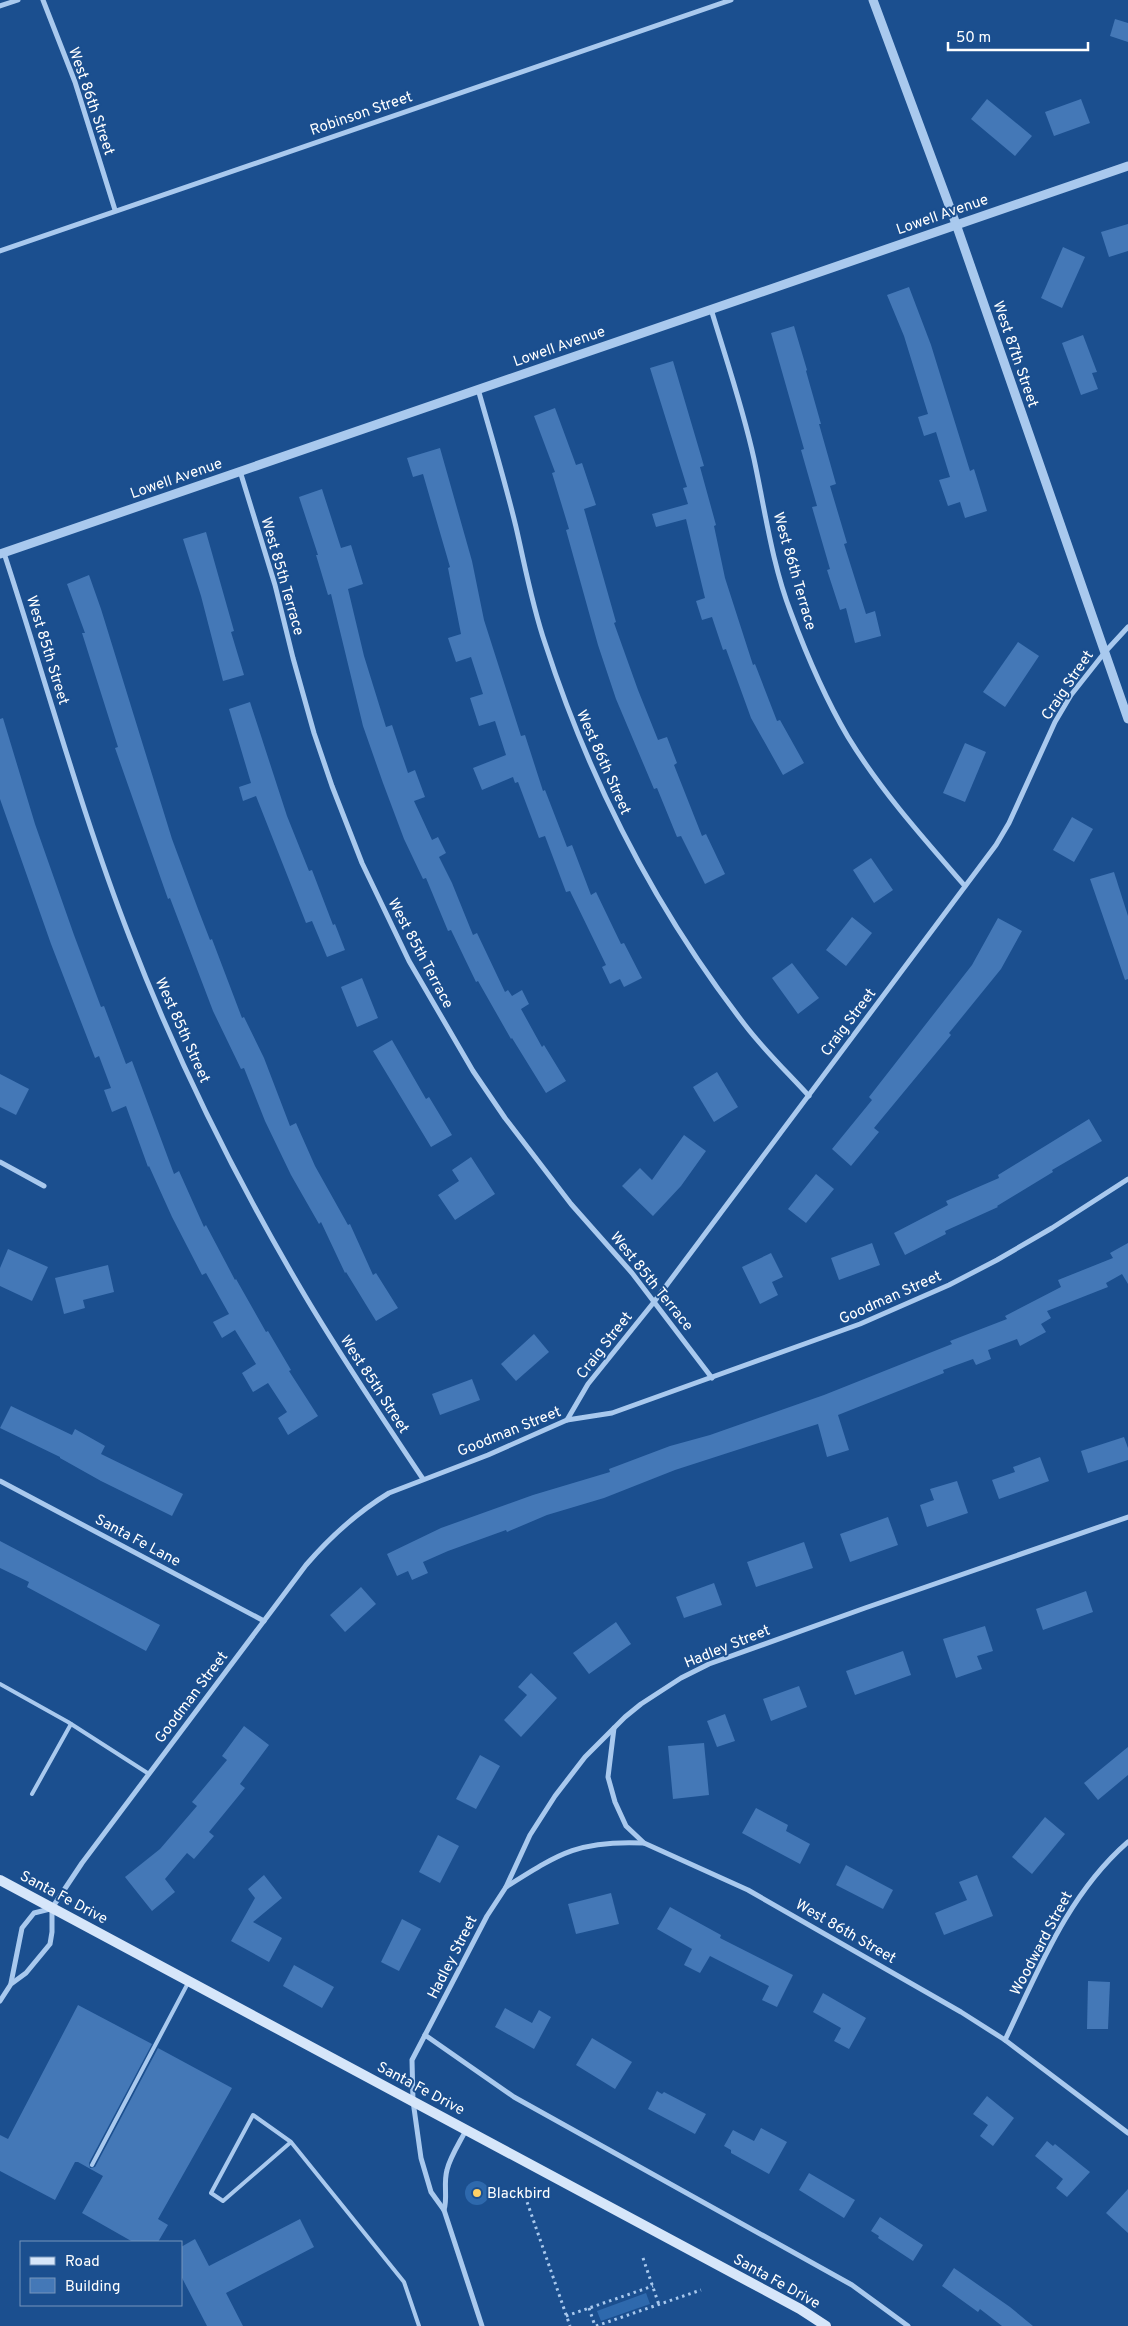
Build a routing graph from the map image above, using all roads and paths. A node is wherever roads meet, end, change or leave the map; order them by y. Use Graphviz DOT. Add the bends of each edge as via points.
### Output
graph roads {
  1 [pos="18,0"];
  2 [pos="43,0"];
  3 [pos="731,0"];
  4 [pos="873,0"];
  5 [pos="0,6"];
  6 [pos="1128,166"];
  7 [pos="115,210"];
  8 [pos="956,224"];
  9 [pos="0,251"];
  10 [pos="710,309"];
  11 [pos="478,389"];
  12 [pos="240,471"];
  13 [pos="2,553"];
  14 [pos="1128,627"];
  15 [pos="1105,652"];
  16 [pos="1128,719"];
  17 [pos="965,886"];
  18 [pos="809,1096"];
  19 [pos="0,1162"];
  20 [pos="1128,1179"];
  21 [pos="44,1186"];
  22 [pos="654,1302"];
  23 [pos="712,1378"];
  24 [pos="566,1420"];
  25 [pos="423,1479"];
  26 [pos="0,1481"];
  27 [pos="1128,1517"];
  28 [pos="264,1621"];
  29 [pos="0,1684"];
  30 [pos="71,1724"];
  31 [pos="614,1728"];
  32 [pos="149,1774"];
  33 [pos="32,1794"];
  34 [pos="1128,1842"];
  35 [pos="644,1843"];
  36 [pos="0,1880"];
  37 [pos="506,1887"];
  38 [pos="52,1908"];
  39 [pos="189,1981"];
  40 [pos="11,1984"];
  41 [pos="0,2001"];
  42 [pos="425,2035"];
  43 [pos="1005,2040"];
  44 [pos="413,2101"];
  45 [pos="466,2130"];
  46 [pos="1128,2133"];
  47 [pos="291,2142"];
  48 [pos="92,2166"];
  49 [pos="524,2196"];
  50 [pos="444,2210"];
  51 [pos="643,2258"];
  52 [pos="653,2286"];
  53 [pos="701,2290"];
  54 [pos="659,2305"];
  55 [pos="589,2308"];
  56 [pos="566,2316"];
  57 [pos="420,2326"];
  58 [pos="482,2326"];
  59 [pos="570,2326"];
  60 [pos="596,2326"];
  61 [pos="826,2326"];
  62 [pos="908,2326"];
  1 -- 5 [label="street"];
  2 -- 7 [label="street, West 86th Street" via="75,82"];
  3 -- 7 [label="street, Robinson Street"];
  4 -- 8 [label="street, West 87th Street"];
  6 -- 8 [label="street, Lowell Avenue"];
  7 -- 9 [label="street, Robinson Street"];
  8 -- 10 [label="street, Lowell Avenue"];
  8 -- 15 [label="street, West 87th Street"];
  10 -- 11 [label="street, Lowell Avenue"];
  10 -- 17 [label="street, West 86th Terrace" via="743,413 769,537 790,611 820,684 848,737 880,784"];
  11 -- 12 [label="street, Lowell Avenue"];
  11 -- 18 [label="street, West 86th Street" via="506,486 544,641 572,722 603,795 635,858 707,975 747,1027"];
  12 -- 13 [label="street, Lowell Avenue"];
  12 -- 22 [label="street, West 85th Terrace" via="275,585 292,658 332,786 362,863 405,953 463,1055 506,1118 571,1204"];
  13 -- 25 [label="street, West 85th Street" via="102,863 170,1033 231,1163 277,1248 352,1372"];
  14 -- 15 [label="street, Craig Street"];
  15 -- 16 [label="street, West 87th Street"];
  15 -- 17 [label="street, Craig Street" via="1067,702 1036,760 1009,823"];
  17 -- 18 [label="street, Craig Street"];
  18 -- 22 [label="street, Craig Street"];
  19 -- 21 [label="street"];
  20 -- 23 [label="street, Goodman Street" via="1052,1228 949,1285 833,1335"];
  22 -- 23 [label="street, West 85th Terrace"];
  22 -- 24 [label="street, Craig Street" via="588,1384"];
  23 -- 24 [label="street, Goodman Street" via="612,1413"];
  24 -- 25 [label="street, Goodman Street" via="488,1455"];
  25 -- 28 [label="street, Goodman Street" via="374,1502 336,1532 306,1565"];
  26 -- 28 [label="street, Santa Fe Lane"];
  27 -- 31 [label="street, Hadley Street" via="709,1664 641,1704"];
  28 -- 32 [label="street, Goodman Street"];
  29 -- 30 [label="lane"];
  30 -- 32 [label="lane"];
  30 -- 33 [label="lane"];
  31 -- 35 [label="street, West 86th Street" via="608,1777 626,1826"];
  31 -- 37 [label="street, Hadley Street" via="585,1757 555,1796 530,1835"];
  32 -- 38 [label="street, Goodman Street"];
  34 -- 43 [label="street, Woodward Street" via="1086,1886 1067,1915"];
  35 -- 37 [label="street" via="612,1842 583,1846 555,1856"];
  35 -- 43 [label="street, West 86th Street" via="748,1890"];
  36 -- 38 [label="main road, Santa Fe Drive"];
  37 -- 42 [label="street, Hadley Street" via="487,1916"];
  38 -- 39 [label="main road, Santa Fe Drive"];
  38 -- 40 [label="street" via="50,1944"];
  38 -- 40 [label="street" via="34,1914 22,1928"];
  39 -- 44 [label="main road, Santa Fe Drive"];
  39 -- 48 [label="lane"];
  40 -- 41 [label="street"];
  42 -- 44 [label="street, Hadley Street" via="412,2060"];
  42 -- 62 [label="street" via="514,2097 852,2285"];
  43 -- 46 [label="street, West 86th Street"];
  44 -- 45 [label="main road, Santa Fe Drive"];
  44 -- 50 [label="street" via="421,2158 431,2192"];
  45 -- 50 [label="street" via="447,2169"];
  45 -- 61 [label="main road, Santa Fe Drive"];
  47 -- 47 [label="lane" via="223,2201 211,2193 253,2115"];
  47 -- 57 [label="lane" via="404,2282"];
  49 -- 56 [label="path"];
  50 -- 58 [label="street"];
  51 -- 52 [label="path"];
  52 -- 54 [label="path"];
  52 -- 55 [label="path"];
  53 -- 54 [label="path"];
  54 -- 60 [label="path"];
  55 -- 56 [label="path"];
  55 -- 60 [label="path"];
  56 -- 59 [label="path"];
}
